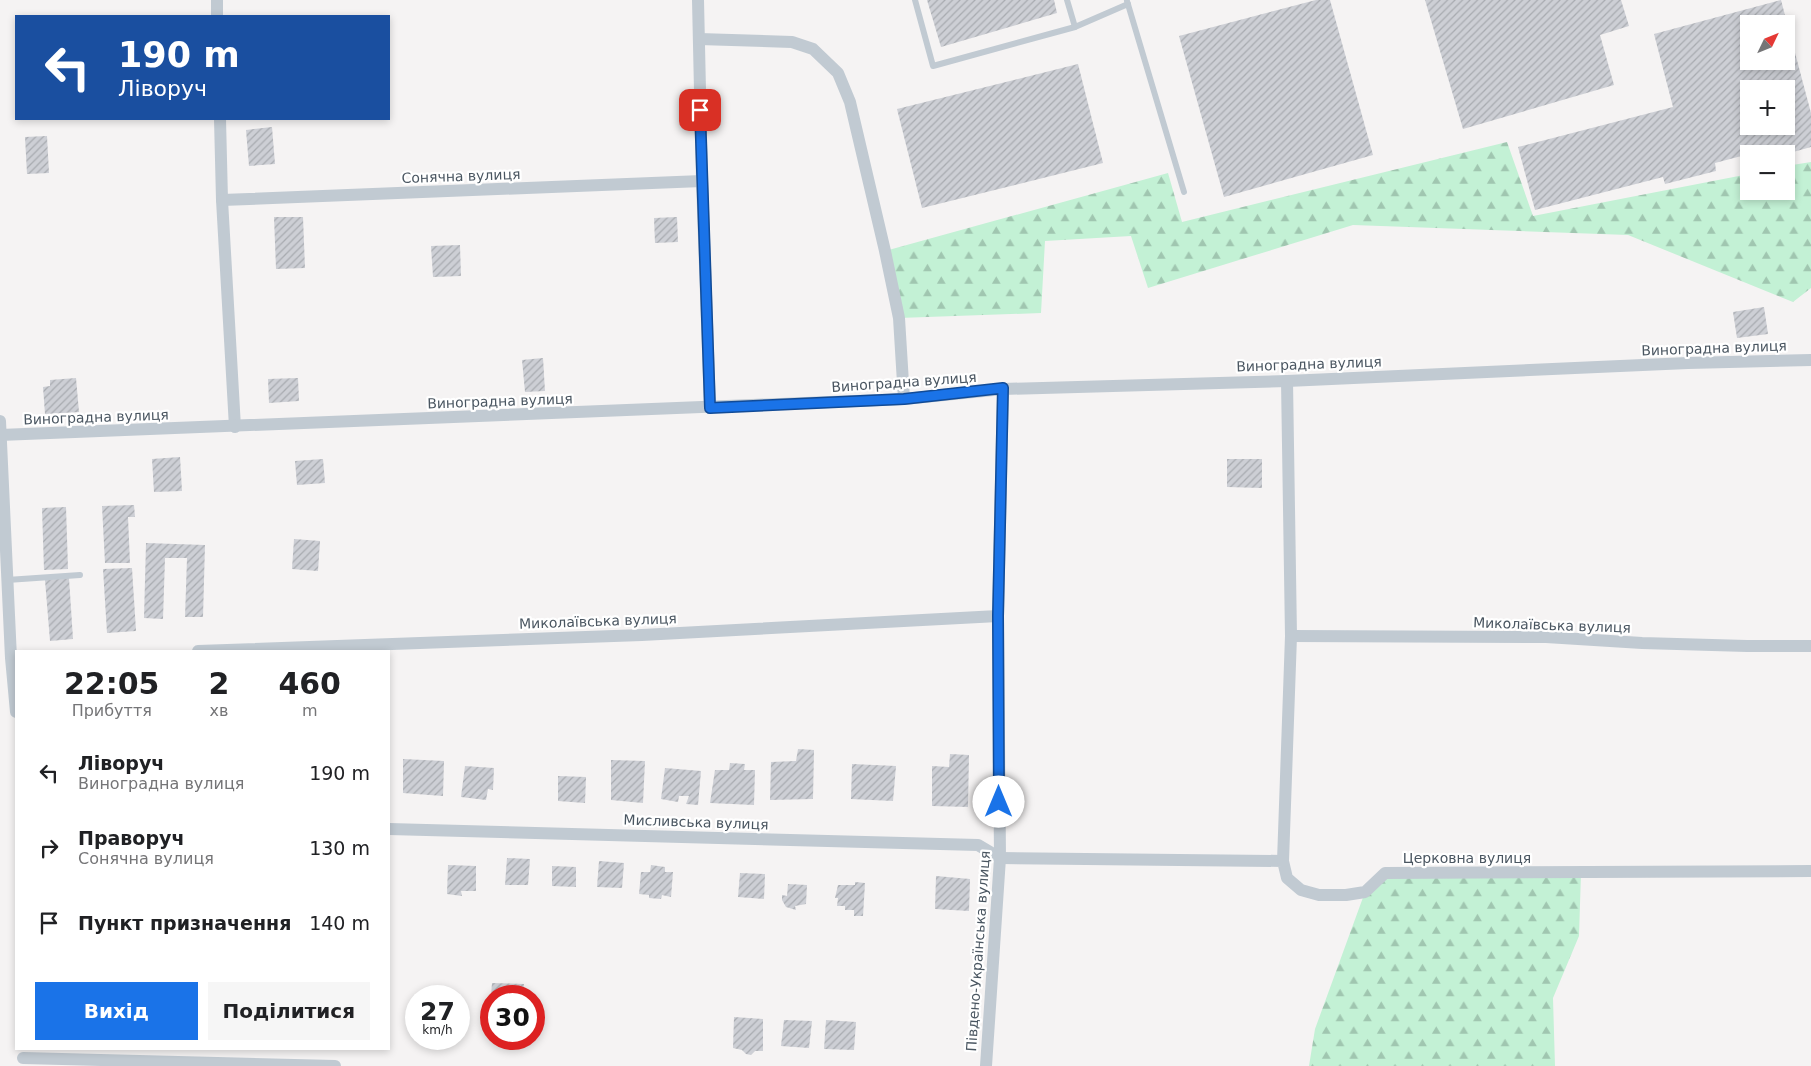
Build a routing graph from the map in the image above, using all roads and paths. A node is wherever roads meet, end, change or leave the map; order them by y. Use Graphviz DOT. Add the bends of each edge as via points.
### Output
graph roads {
  1 [pos="217,0"];
  2 [pos="698,0"];
  3 [pos="915,0"];
  4 [pos="1067,0"];
  5 [pos="1127,2"];
  6 [pos="217,15"];
  7 [pos="1075,27"];
  8 [pos="699,40"];
  9 [pos="220,120"];
  10 [pos="702,181"];
  11 [pos="1184,192"];
  12 [pos="222,200"];
  13 [pos="1811,360"];
  14 [pos="1287,381"];
  15 [pos="1003,388"];
  16 [pos="904,399"];
  17 [pos="710,408"];
  18 [pos="0,421"];
  19 [pos="235,427"];
  20 [pos="0,435"];
  21 [pos="80,575"];
  22 [pos="7,580"];
  23 [pos="998,616"];
  24 [pos="1291,636"];
  25 [pos="1811,646"];
  26 [pos="226,650"];
  27 [pos="9,658"];
  28 [pos="15,704"];
  29 [pos="390,829"];
  30 [pos="1000,858"];
  31 [pos="1283,861"];
  32 [pos="1811,870"];
  33 [pos="24,1058"];
  34 [pos="335,1066"];
  35 [pos="986,1066"];
  1 -- 6 [label="street"];
  2 -- 8 [label="street"];
  3 -- 7 [label="lane" via="933,66"];
  4 -- 7 [label="lane"];
  5 -- 7 [label="lane"];
  5 -- 11 [label="lane"];
  8 -- 10 [label="street"];
  8 -- 16 [label="street" via="792,42 813,49 838,73 850,102 899,318"];
  9 -- 12 [label="street"];
  10 -- 12 [label="street, Сонячна вулиця"];
  10 -- 17 [label="street"];
  12 -- 19 [label="street"];
  13 -- 14 [label="street, Виноградна вулиця"];
  14 -- 15 [label="street, Виноградна вулиця"];
  14 -- 24 [label="street"];
  15 -- 16 [label="street, Виноградна вулиця"];
  15 -- 23 [label="street, Південо-Українська вулиця"];
  16 -- 17 [label="street, Виноградна вулиця"];
  17 -- 19 [label="street, Виноградна вулиця"];
  18 -- 20 [label="street"];
  19 -- 20 [label="street, Виноградна вулиця"];
  20 -- 22 [label="street"];
  21 -- 22 [label="lane"];
  22 -- 27 [label="street"];
  23 -- 26 [label="street, Миколаївська вулиця" via="642,635"];
  23 -- 30 [label="street, Південо-Українська вулиця"];
  24 -- 25 [label="street, Миколаївська вулиця" via="1546,637 1642,643"];
  24 -- 31 [label="street"];
  27 -- 28 [label="street"];
  29 -- 30 [label="street, Мисливська вулиця" via="978,845"];
  30 -- 31 [label="street"];
  30 -- 35 [label="street, Південо-Українська вулиця"];
  31 -- 32 [label="street, Церковна вулиця" via="1287,878 1301,890 1319,895 1365,892 1385,873"];
  33 -- 34 [label="street"];
}
